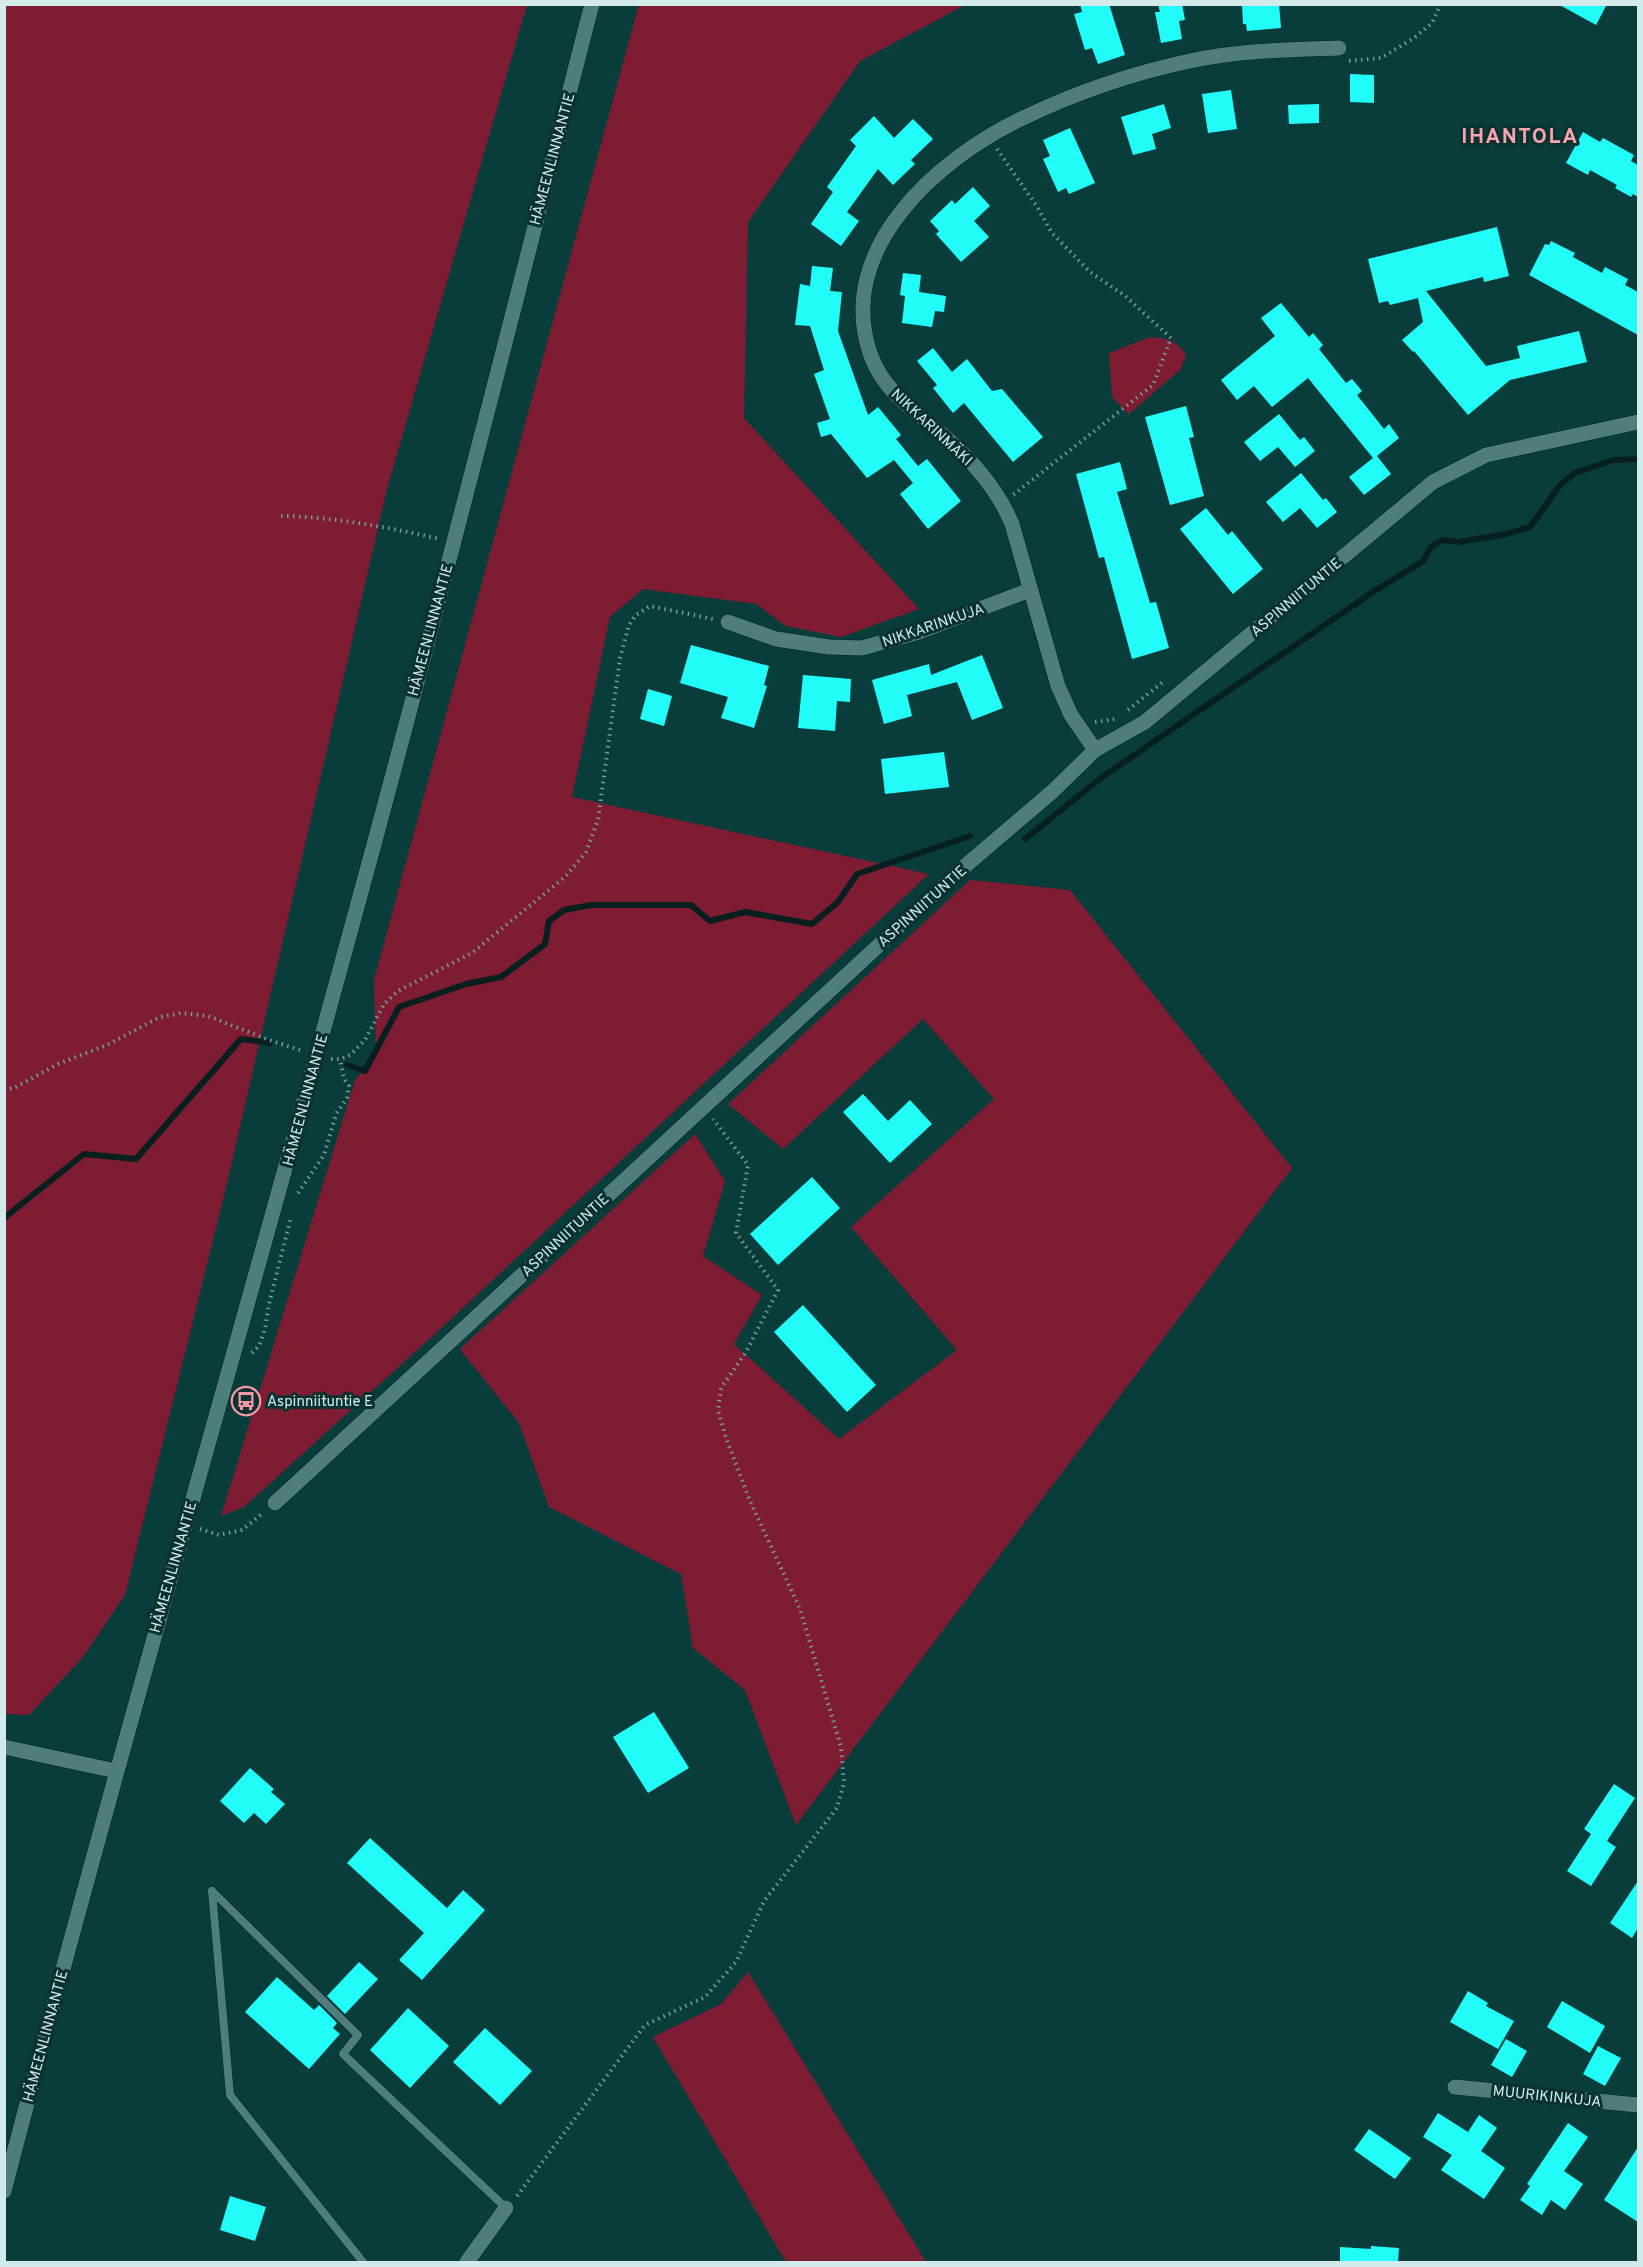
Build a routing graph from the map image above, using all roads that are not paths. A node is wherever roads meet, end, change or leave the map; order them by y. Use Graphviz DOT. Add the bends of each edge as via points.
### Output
graph roads {
  1 [pos="592,4"];
  2 [pos="1340,55"];
  3 [pos="1638,422"];
  4 [pos="1030,590"];
  5 [pos="728,622"];
  6 [pos="1095,750"];
  7 [pos="275,1503"];
  8 [pos="4,1747"];
  9 [pos="116,1772"];
  10 [pos="1455,2087"];
  11 [pos="1638,2105"];
  12 [pos="4,2191"];
  13 [pos="507,2208"];
  14 [pos="363,2262"];
  15 [pos="467,2262"];
  1 -- 9 [label="street, HÄMEENLINNANTIE" via="363,888"];
  2 -- 4 [label="street, NIKKARINMÄKI" via="1262,50 1190,60 1100,86 1022,118 990,146 942,170 894,221 871,261 865,286 864,332 880,376 897,397 969,459 1002,501"];
  3 -- 6 [label="street, ASPINNIITUNTIE" via="1486,455 1433,482 1145,722"];
  4 -- 5 [label="street, NIKKARINKUJA" via="919,632 862,648 776,639"];
  4 -- 6 [label="street, NIKKARINMÄKI" via="1058,687"];
  6 -- 7 [label="street, ASPINNIITUNTIE"];
  8 -- 9 [label="street"];
  9 -- 12 [label="street, HÄMEENLINNANTIE"];
  10 -- 11 [label="street, MUURIKINKUJA"];
  13 -- 14 [label="lane" via="343,2054 358,2035 212,1891 230,2095"];
  13 -- 15 [label="street"];
}
